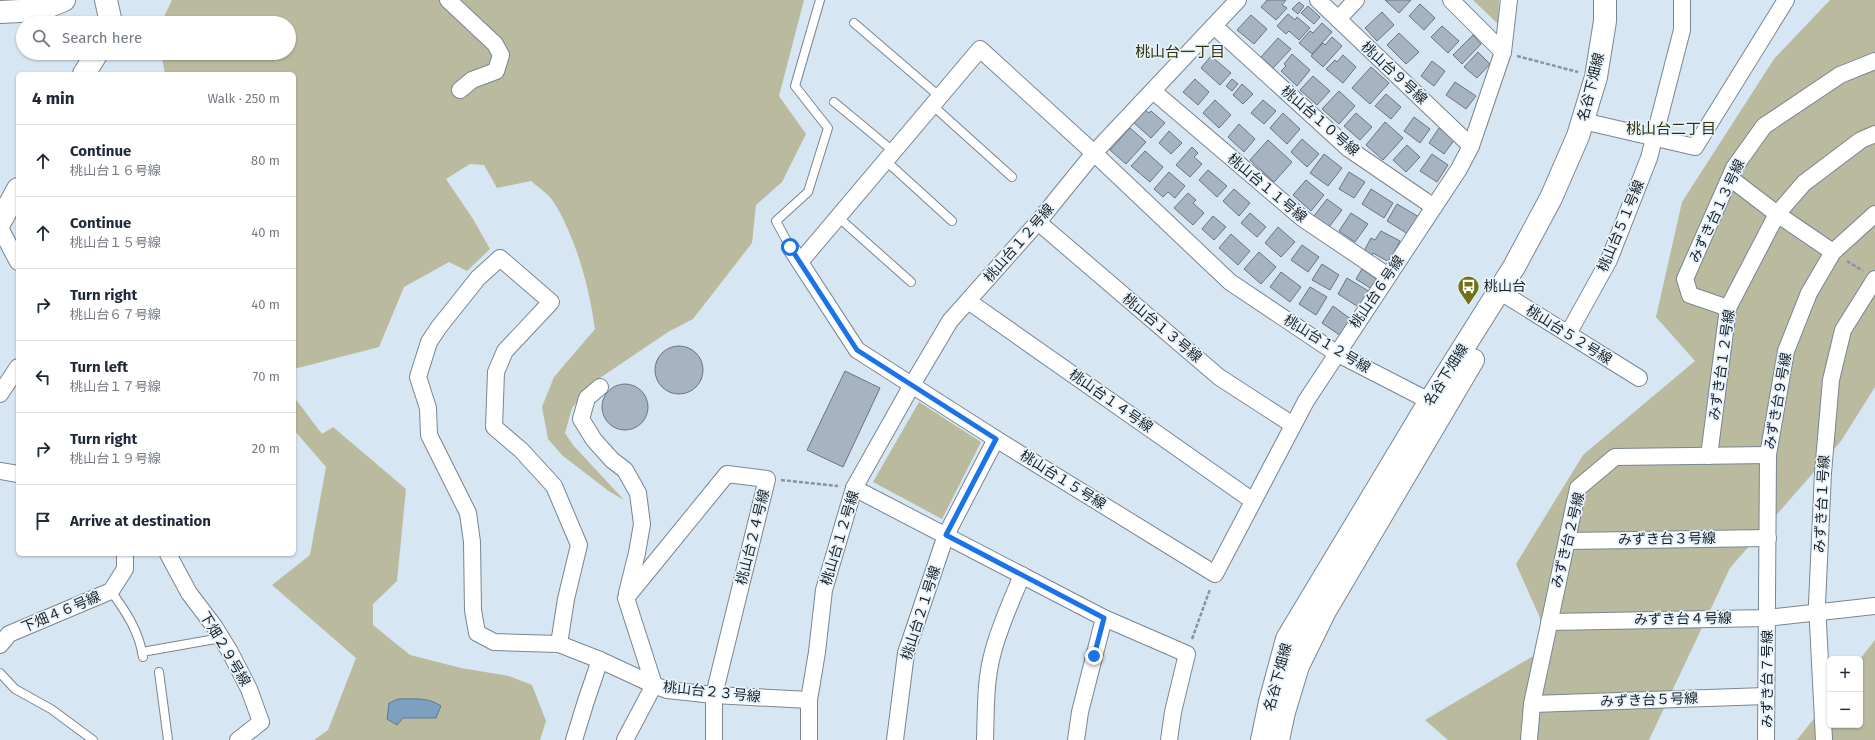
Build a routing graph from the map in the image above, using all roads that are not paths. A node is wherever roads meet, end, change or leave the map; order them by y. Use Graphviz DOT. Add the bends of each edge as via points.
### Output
graph roads {
  1 [pos="64,0"];
  2 [pos="106,0"];
  3 [pos="448,0"];
  4 [pos="820,0"];
  5 [pos="1238,0"];
  6 [pos="1318,0"];
  7 [pos="1356,0"];
  8 [pos="1451,0"];
  9 [pos="1509,0"];
  10 [pos="1605,0"];
  11 [pos="1620,0"];
  12 [pos="1682,0"];
  13 [pos="1786,0"];
  14 [pos="0,12"];
  15 [pos="110,16"];
  16 [pos="1338,19"];
  17 [pos="854,23"];
  18 [pos="1214,26"];
  19 [pos="1503,52"];
  20 [pos="93,60"];
  21 [pos="1875,60"];
  22 [pos="85,72"];
  23 [pos="460,90"];
  24 [pos="1153,91"];
  25 [pos="936,101"];
  26 [pos="834,102"];
  27 [pos="1590,122"];
  28 [pos="1875,134"];
  29 [pos="1654,136"];
  30 [pos="1471,146"];
  31 [pos="1094,153"];
  32 [pos="889,156"];
  33 [pos="1012,177"];
  34 [pos="1730,178"];
  35 [pos="16,193"];
  36 [pos="1434,206"];
  37 [pos="1777,214"];
  38 [pos="1875,214"];
  39 [pos="838,217"];
  40 [pos="952,221"];
  41 [pos="0,222"];
  42 [pos="1038,222"];
  43 [pos="0,228"];
  44 [pos="790,247"];
  45 [pos="1833,252"];
  46 [pos="16,258"];
  47 [pos="800,262"];
  48 [pos="1388,276"];
  49 [pos="1875,279"];
  50 [pos="911,282"];
  51 [pos="1504,294"];
  52 [pos="968,301"];
  53 [pos="1728,308"];
  54 [pos="1568,334"];
  55 [pos="1336,353"];
  56 [pos="16,370"];
  57 [pos="1639,378"];
  58 [pos="912,385"];
  59 [pos="600,387"];
  60 [pos="0,394"];
  61 [pos="1437,405"];
  62 [pos="1293,425"];
  63 [pos="996,439"];
  64 [pos="1768,455"];
  65 [pos="1709,456"];
  66 [pos="0,471"];
  67 [pos="16,474"];
  68 [pos="854,488"];
  69 [pos="1254,501"];
  70 [pos="946,535"];
  71 [pos="1768,538"];
  72 [pos="1567,541"];
  73 [pos="125,556"];
  74 [pos="169,556"];
  75 [pos="1215,574"];
  76 [pos="1022,575"];
  77 [pos="110,591"];
  78 [pos="626,598"];
  79 [pos="1875,606"];
  80 [pos="1818,611"];
  81 [pos="1104,618"];
  82 [pos="1767,618"];
  83 [pos="1549,622"];
  84 [pos="221,638"];
  85 [pos="559,644"];
  86 [pos="0,645"];
  87 [pos="600,660"];
  88 [pos="159,672"];
  89 [pos="0,673"];
  90 [pos="654,685"];
  91 [pos="714,695"];
  92 [pos="1766,696"];
  93 [pos="809,700"];
  94 [pos="1532,704"];
  95 [pos="92,740"];
  96 [pos="168,740"];
  97 [pos="238,740"];
  98 [pos="574,740"];
  99 [pos="625,740"];
  100 [pos="714,740"];
  101 [pos="809,740"];
  102 [pos="895,740"];
  103 [pos="985,740"];
  104 [pos="1076,740"];
  105 [pos="1169,740"];
  106 [pos="1262,740"];
  107 [pos="1278,740"];
  108 [pos="1528,740"];
  109 [pos="1766,740"];
  110 [pos="1824,740"];
  1 -- 14 [label="street" via="40,10"];
  2 -- 15 [label="street"];
  3 -- 23 [label="street" via="495,44 501,55 496,71 472,80"];
  4 -- 44 [label="lane" via="795,86 828,128 808,192 776,220"];
  5 -- 18 [label="street"];
  6 -- 16 [label="street, 桃山台９号線"];
  7 -- 16 [label="street"];
  8 -- 19 [label="street"];
  9 -- 19 [label="street, 桃山台６号線"];
  10 -- 27 [label="street, 名谷下畑線" via="1605,21"];
  11 -- 27 [label="street, 名谷下畑線" via="1609,82"];
  12 -- 29 [label="street, 桃山台５１号線" via="1682,30"];
  13 -- 29 [label="street" via="1695,147"];
  16 -- 30 [label="street, 桃山台９号線"];
  17 -- 25 [label="lane"];
  18 -- 24 [label="street"];
  18 -- 36 [label="street, 桃山台１０号線" via="1349,150"];
  19 -- 30 [label="street, 桃山台６号線"];
  20 -- 22 [label="street"];
  21 -- 34 [label="street, みずき台１３号線" via="1840,75 1764,126 1734,168"];
  24 -- 31 [label="street"];
  24 -- 48 [label="street, 桃山台１１号線" via="1302,218"];
  25 -- 31 [label="street" via="980,49"];
  25 -- 32 [label="street"];
  25 -- 33 [label="lane"];
  26 -- 32 [label="lane"];
  27 -- 29 [label="street"];
  27 -- 51 [label="street, 名谷下畑線" via="1562,208 1528,269"];
  28 -- 37 [label="street, みずき台１２号線" via="1861,140 1804,182"];
  29 -- 54 [label="street, 桃山台５１号線" via="1649,158 1609,260"];
  30 -- 36 [label="street, 桃山台６号線"];
  31 -- 42 [label="street, 桃山台１２号線"];
  31 -- 55 [label="street, 桃山台１２号線" via="1230,282"];
  32 -- 39 [label="street"];
  32 -- 40 [label="lane"];
  34 -- 37 [label="street"];
  34 -- 53 [label="street, みずき台１３号線" via="1685,279 1690,295"];
  35 -- 41 [label="street"];
  36 -- 48 [label="street, 桃山台６号線"];
  37 -- 45 [label="street"];
  37 -- 53 [label="street, みずき台１２号線"];
  38 -- 45 [label="street, みずき台９号線"];
  39 -- 47 [label="street"];
  39 -- 50 [label="lane"];
  42 -- 52 [label="street, 桃山台１２号線"];
  42 -- 62 [label="street, 桃山台１３号線" via="1219,377"];
  43 -- 46 [label="street"];
  44 -- 47 [label="street, 桃山台１５号線"];
  45 -- 64 [label="street, みずき台９号線" via="1809,293 1786,351"];
  47 -- 58 [label="street, 桃山台１５号線" via="857,350"];
  48 -- 55 [label="street, 桃山台６号線"];
  49 -- 80 [label="street, みずき台１号線" via="1844,330 1831,380 1823,473"];
  51 -- 54 [label="street, 桃山台５２号線"];
  51 -- 61 [label="street, 名谷下畑線"];
  52 -- 58 [label="street, 桃山台１２号線" via="950,320"];
  52 -- 69 [label="street, 桃山台１４号線"];
  53 -- 65 [label="street, みずき台１２号線"];
  54 -- 57 [label="street, 桃山台５２号線"];
  55 -- 61 [label="street, 桃山台１２号線"];
  55 -- 62 [label="street, 桃山台６号線"];
  56 -- 60 [label="street"];
  58 -- 63 [label="street, 桃山台１５号線"];
  58 -- 68 [label="street, 桃山台１２号線"];
  59 -- 78 [label="street" via="587,398 582,419 594,440 625,470 638,493 642,524"];
  61 -- 106 [label="street, 名谷下畑線" via="1287,639"];
  61 -- 107 [label="street, 名谷下畑線" via="1325,611 1298,666"];
  62 -- 69 [label="street, 桃山台６号線"];
  63 -- 70 [label="street, 桃山台２１号線"];
  63 -- 75 [label="street, 桃山台１５号線"];
  64 -- 65 [label="street, みずき台２号線"];
  64 -- 71 [label="street, みずき台９号線"];
  65 -- 72 [label="street, みずき台２号線" via="1615,457 1578,488"];
  66 -- 67 [label="street"];
  68 -- 70 [label="street"];
  68 -- 93 [label="street, 桃山台１２号線" via="824,590"];
  69 -- 75 [label="street, 桃山台６号線"];
  70 -- 76 [label="street"];
  70 -- 102 [label="street, 桃山台２１号線" via="906,653"];
  71 -- 72 [label="street, みずき台３号線"];
  71 -- 82 [label="street, みずき台９号線"];
  72 -- 83 [label="street, みずき台２号線"];
  73 -- 77 [label="street, 下畑４６号線" via="125,569"];
  74 -- 84 [label="street, 下畑２９号線" via="188,593"];
  76 -- 81 [label="street"];
  76 -- 103 [label="street" via="993,653 986,690"];
  77 -- 84 [label="lane" via="129,617 143,654"];
  77 -- 86 [label="street, 下畑４６号線" via="9,634"];
  78 -- 90 [label="street"];
  78 -- 91 [label="street, 桃山台２４号線" via="727,474 767,479"];
  79 -- 80 [label="street, みずき台４号線"];
  80 -- 82 [label="street, みずき台４号線"];
  80 -- 110 [label="street, みずき台１号線"];
  81 -- 104 [label="street" via="1080,712"];
  81 -- 105 [label="street" via="1187,654"];
  82 -- 83 [label="street, みずき台４号線"];
  82 -- 92 [label="street, みずき台７号線"];
  83 -- 94 [label="street, みずき台２号線"];
  84 -- 97 [label="street, 下畑２９号線" via="250,689 260,722"];
  85 -- 85 [label="street" via="494,642 477,634 473,610 472,542 468,513 429,435 428,408 418,377 429,342 478,278 500,258 551,302 505,351 496,372 494,427 521,450 554,486 579,545 566,599"];
  85 -- 87 [label="street"];
  87 -- 90 [label="street"];
  87 -- 98 [label="street"];
  88 -- 96 [label="lane"];
  89 -- 95 [label="lane" via="15,689 51,709"];
  90 -- 91 [label="street, 桃山台２３号線" via="667,690"];
  90 -- 99 [label="street, 桃山台２３号線"];
  91 -- 93 [label="street, 桃山台２３号線"];
  91 -- 100 [label="street, 桃山台２４号線"];
  92 -- 94 [label="street, みずき台５号線"];
  92 -- 109 [label="street, みずき台７号線"];
  93 -- 101 [label="street, 桃山台１２号線"];
  94 -- 108 [label="street, みずき台２号線"];
}
